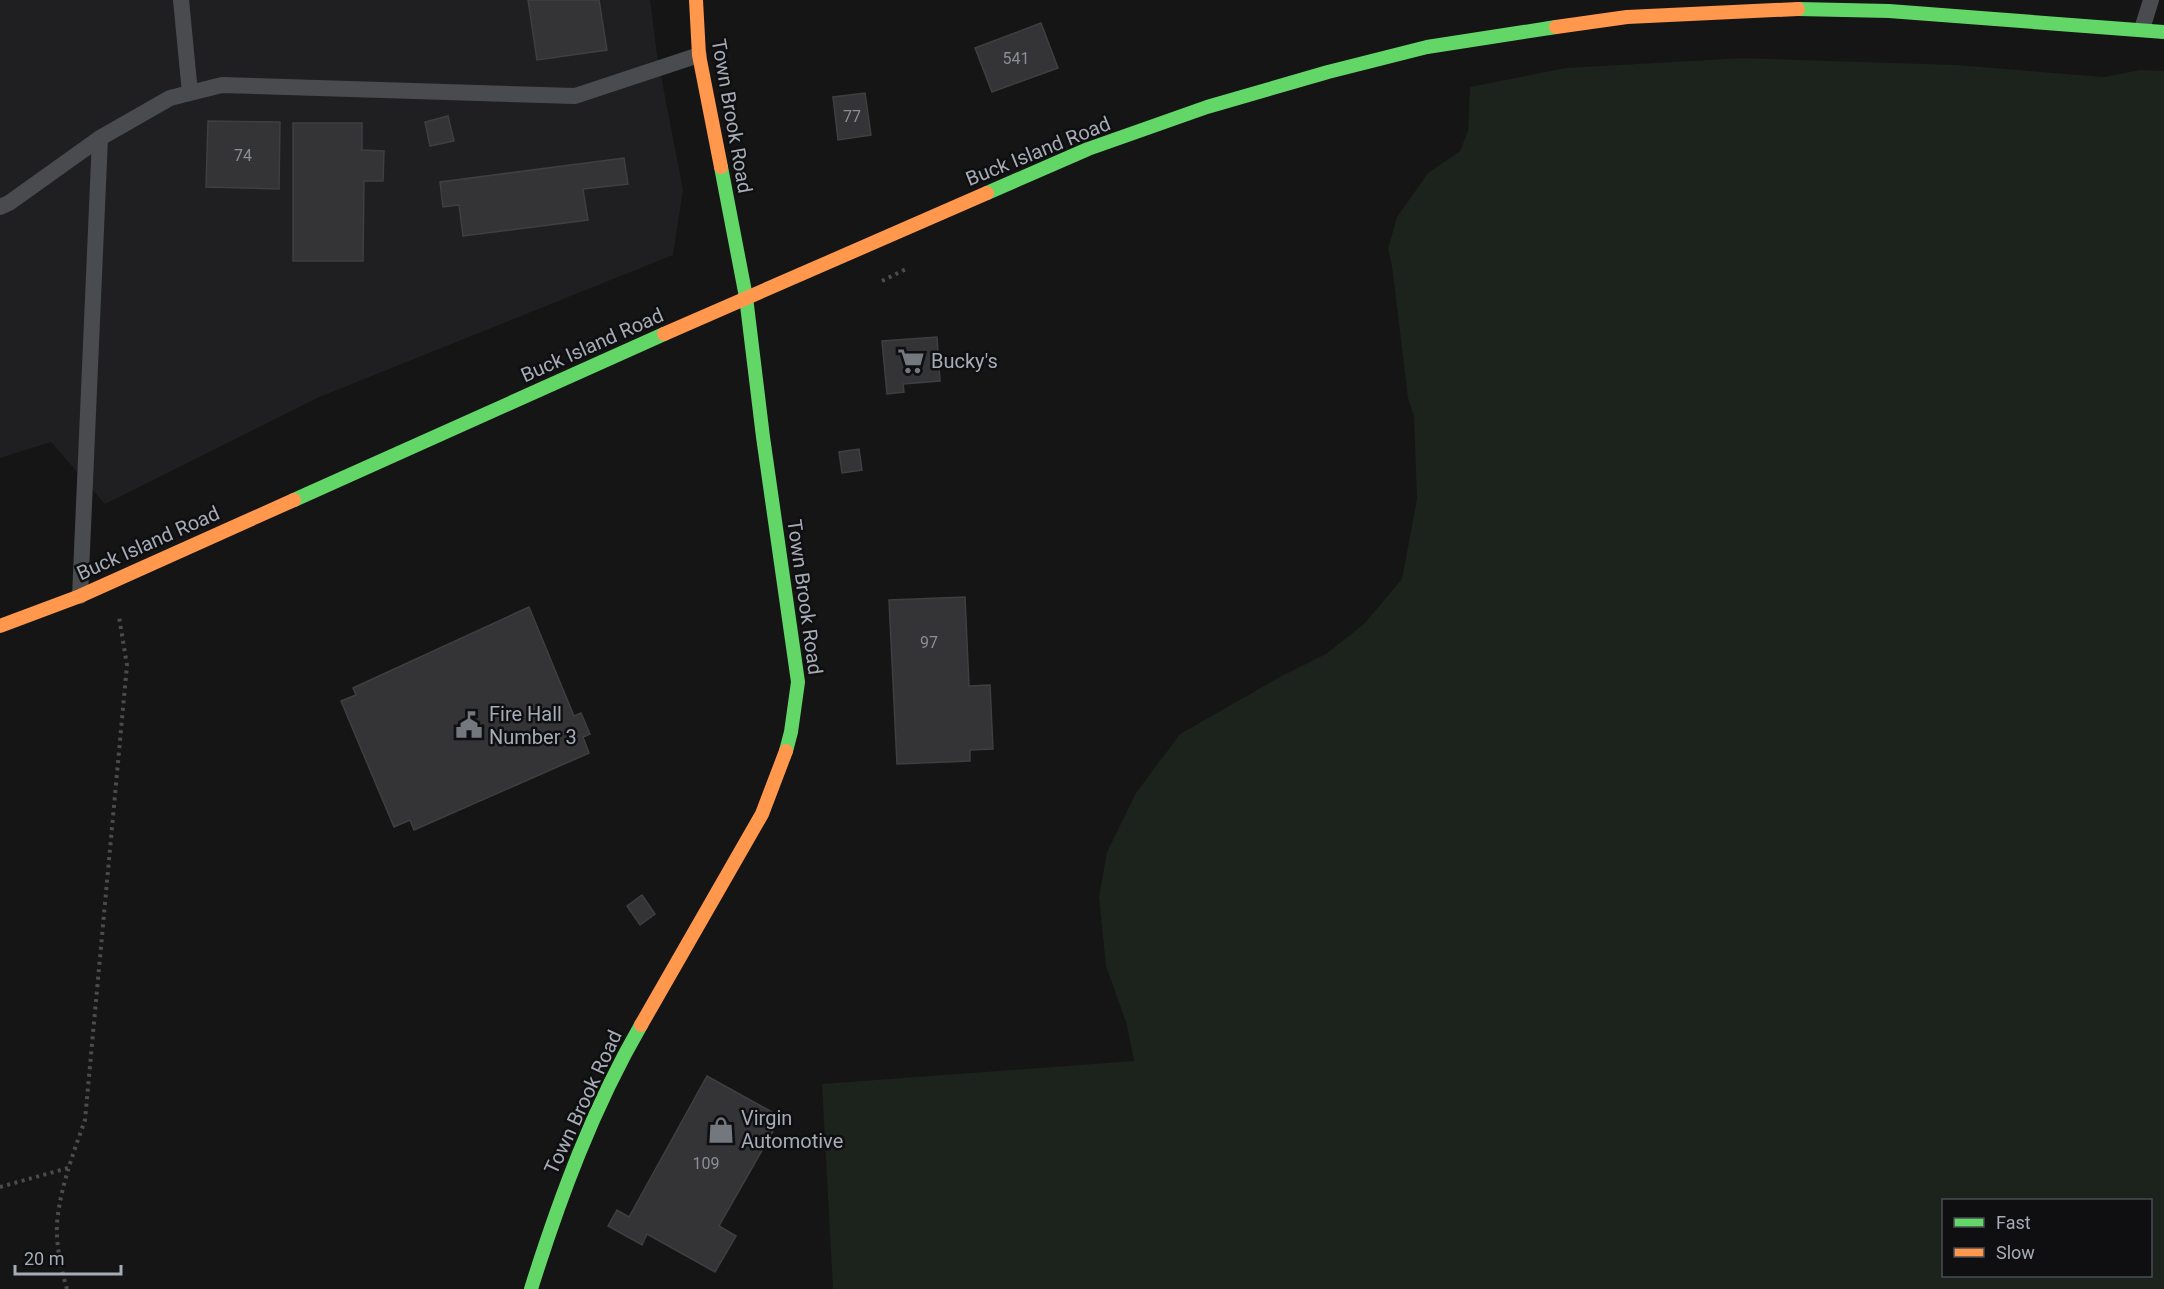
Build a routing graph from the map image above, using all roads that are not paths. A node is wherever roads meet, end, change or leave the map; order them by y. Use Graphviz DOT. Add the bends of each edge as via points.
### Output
graph roads {
  1 [pos="181,0"];
  2 [pos="696,0"];
  3 [pos="2151,0"];
  4 [pos="2142,29"];
  5 [pos="2164,32"];
  6 [pos="699,56"];
  7 [pos="190,93"];
  8 [pos="100,138"];
  9 [pos="0,207"];
  10 [pos="746,297"];
  11 [pos="80,596"];
  12 [pos="0,626"];
  13 [pos="531,1289"];
  1 -- 7 [label="lane"];
  2 -- 6 [label="main road, Town Brook Road"];
  3 -- 4 [label="lane"];
  4 -- 5 [label="main road, Buck Island Road"];
  4 -- 10 [label="main road, Buck Island Road" via="1889,11 1795,9 1627,17 1427,47 1207,107 1088,149"];
  6 -- 7 [label="lane" via="575,96 222,85"];
  6 -- 10 [label="main road, Town Brook Road"];
  7 -- 8 [label="lane" via="170,98"];
  8 -- 9 [label="lane"];
  8 -- 11 [label="lane"];
  10 -- 11 [label="main road, Buck Island Road"];
  10 -- 13 [label="main road, Town Brook Road" via="798,682 791,732 762,814 617,1067 559,1202"];
  11 -- 12 [label="main road, Buck Island Road"];
}
